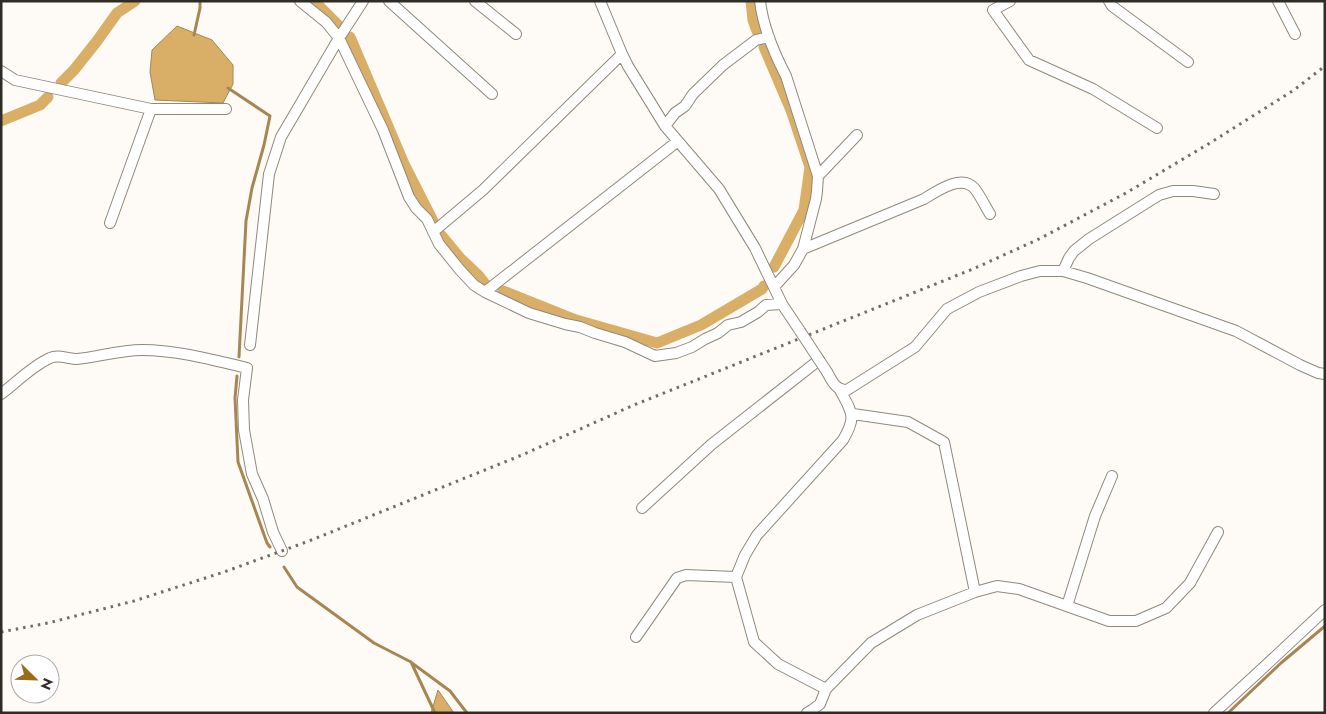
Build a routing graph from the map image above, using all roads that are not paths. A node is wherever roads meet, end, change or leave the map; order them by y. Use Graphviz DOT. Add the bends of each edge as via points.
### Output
graph roads {
  1 [pos="300,1"];
  2 [pos="363,1"];
  3 [pos="390,1"];
  4 [pos="475,1"];
  5 [pos="600,1"];
  6 [pos="760,1"];
  7 [pos="1010,1"];
  8 [pos="1109,1"];
  9 [pos="1278,1"];
  10 [pos="516,34"];
  11 [pos="1295,34"];
  12 [pos="769,37"];
  13 [pos="339,38"];
  14 [pos="622,54"];
  15 [pos="1188,62"];
  16 [pos="1,72"];
  17 [pos="492,94"];
  18 [pos="151,108"];
  19 [pos="226,109"];
  20 [pos="665,126"];
  21 [pos="1157,128"];
  22 [pos="857,135"];
  23 [pos="678,141"];
  24 [pos="818,176"];
  25 [pos="1214,194"];
  26 [pos="990,214"];
  27 [pos="110,223"];
  28 [pos="433,232"];
  29 [pos="803,249"];
  30 [pos="1063,271"];
  31 [pos="774,287"];
  32 [pos="486,292"];
  33 [pos="782,304"];
  34 [pos="250,345"];
  35 [pos="819,360"];
  36 [pos="1325,374"];
  37 [pos="840,390"];
  38 [pos="1,394"];
  39 [pos="853,414"];
  40 [pos="1112,476"];
  41 [pos="642,508"];
  42 [pos="1218,532"];
  43 [pos="282,550"];
  44 [pos="736,577"];
  45 [pos="974,592"];
  46 [pos="1067,606"];
  47 [pos="1325,610"];
  48 [pos="636,637"];
  49 [pos="826,689"];
  50 [pos="807,713"];
  51 [pos="1214,713"];
  1 -- 13 [label="street" via="326,22"];
  2 -- 13 [label="street"];
  3 -- 17 [label="street"];
  4 -- 10 [label="street"];
  5 -- 14 [label="street"];
  6 -- 12 [label="street"];
  7 -- 21 [label="street" via="994,10 1029,60 1093,88"];
  8 -- 15 [label="street"];
  9 -- 11 [label="street"];
  12 -- 20 [label="street" via="756,40 723,65"];
  12 -- 24 [label="street" via="786,76"];
  13 -- 28 [label="street" via="383,130 409,197"];
  13 -- 34 [label="street" via="281,137 269,174"];
  14 -- 20 [label="street"];
  14 -- 28 [label="street" via="483,190"];
  16 -- 18 [label="street" via="15,80"];
  18 -- 19 [label="street"];
  18 -- 27 [label="street"];
  20 -- 23 [label="street"];
  22 -- 24 [label="street"];
  23 -- 31 [label="street" via="718,189 755,248"];
  23 -- 32 [label="street"];
  24 -- 29 [label="street" via="816,199"];
  25 -- 30 [label="street" via="1173,191 1159,195 1089,239 1074,251"];
  26 -- 29 [label="street" via="974,188 963,182"];
  28 -- 32 [label="street" via="460,270"];
  29 -- 31 [label="street" via="794,265"];
  30 -- 36 [label="street" via="1236,331"];
  30 -- 37 [label="street" via="1040,271 1021,276 947,309 916,347 847,390"];
  31 -- 33 [label="street"];
  32 -- 33 [label="street" via="529,313 625,342 655,356 692,347 766,305"];
  33 -- 35 [label="street, bridge"];
  35 -- 37 [label="street, bridge"];
  35 -- 41 [label="street" via="712,444"];
  37 -- 39 [label="street"];
  38 -- 43 [label="street" via="52,357 76,359 141,350 206,358 247,368 244,430 252,474"];
  39 -- 44 [label="street" via="843,440 758,535"];
  39 -- 45 [label="street" via="908,422 944,442"];
  40 -- 46 [label="street" via="1095,516"];
  42 -- 46 [label="street" via="1190,583 1166,608 1136,621 1109,620"];
  44 -- 48 [label="street" via="686,575 677,578"];
  44 -- 49 [label="street" via="754,642 778,664"];
  45 -- 46 [label="street" via="997,586 1019,589"];
  45 -- 49 [label="street" via="917,615 871,643"];
  47 -- 51 [label="street"];
  49 -- 50 [label="street" via="820,704"];
}
